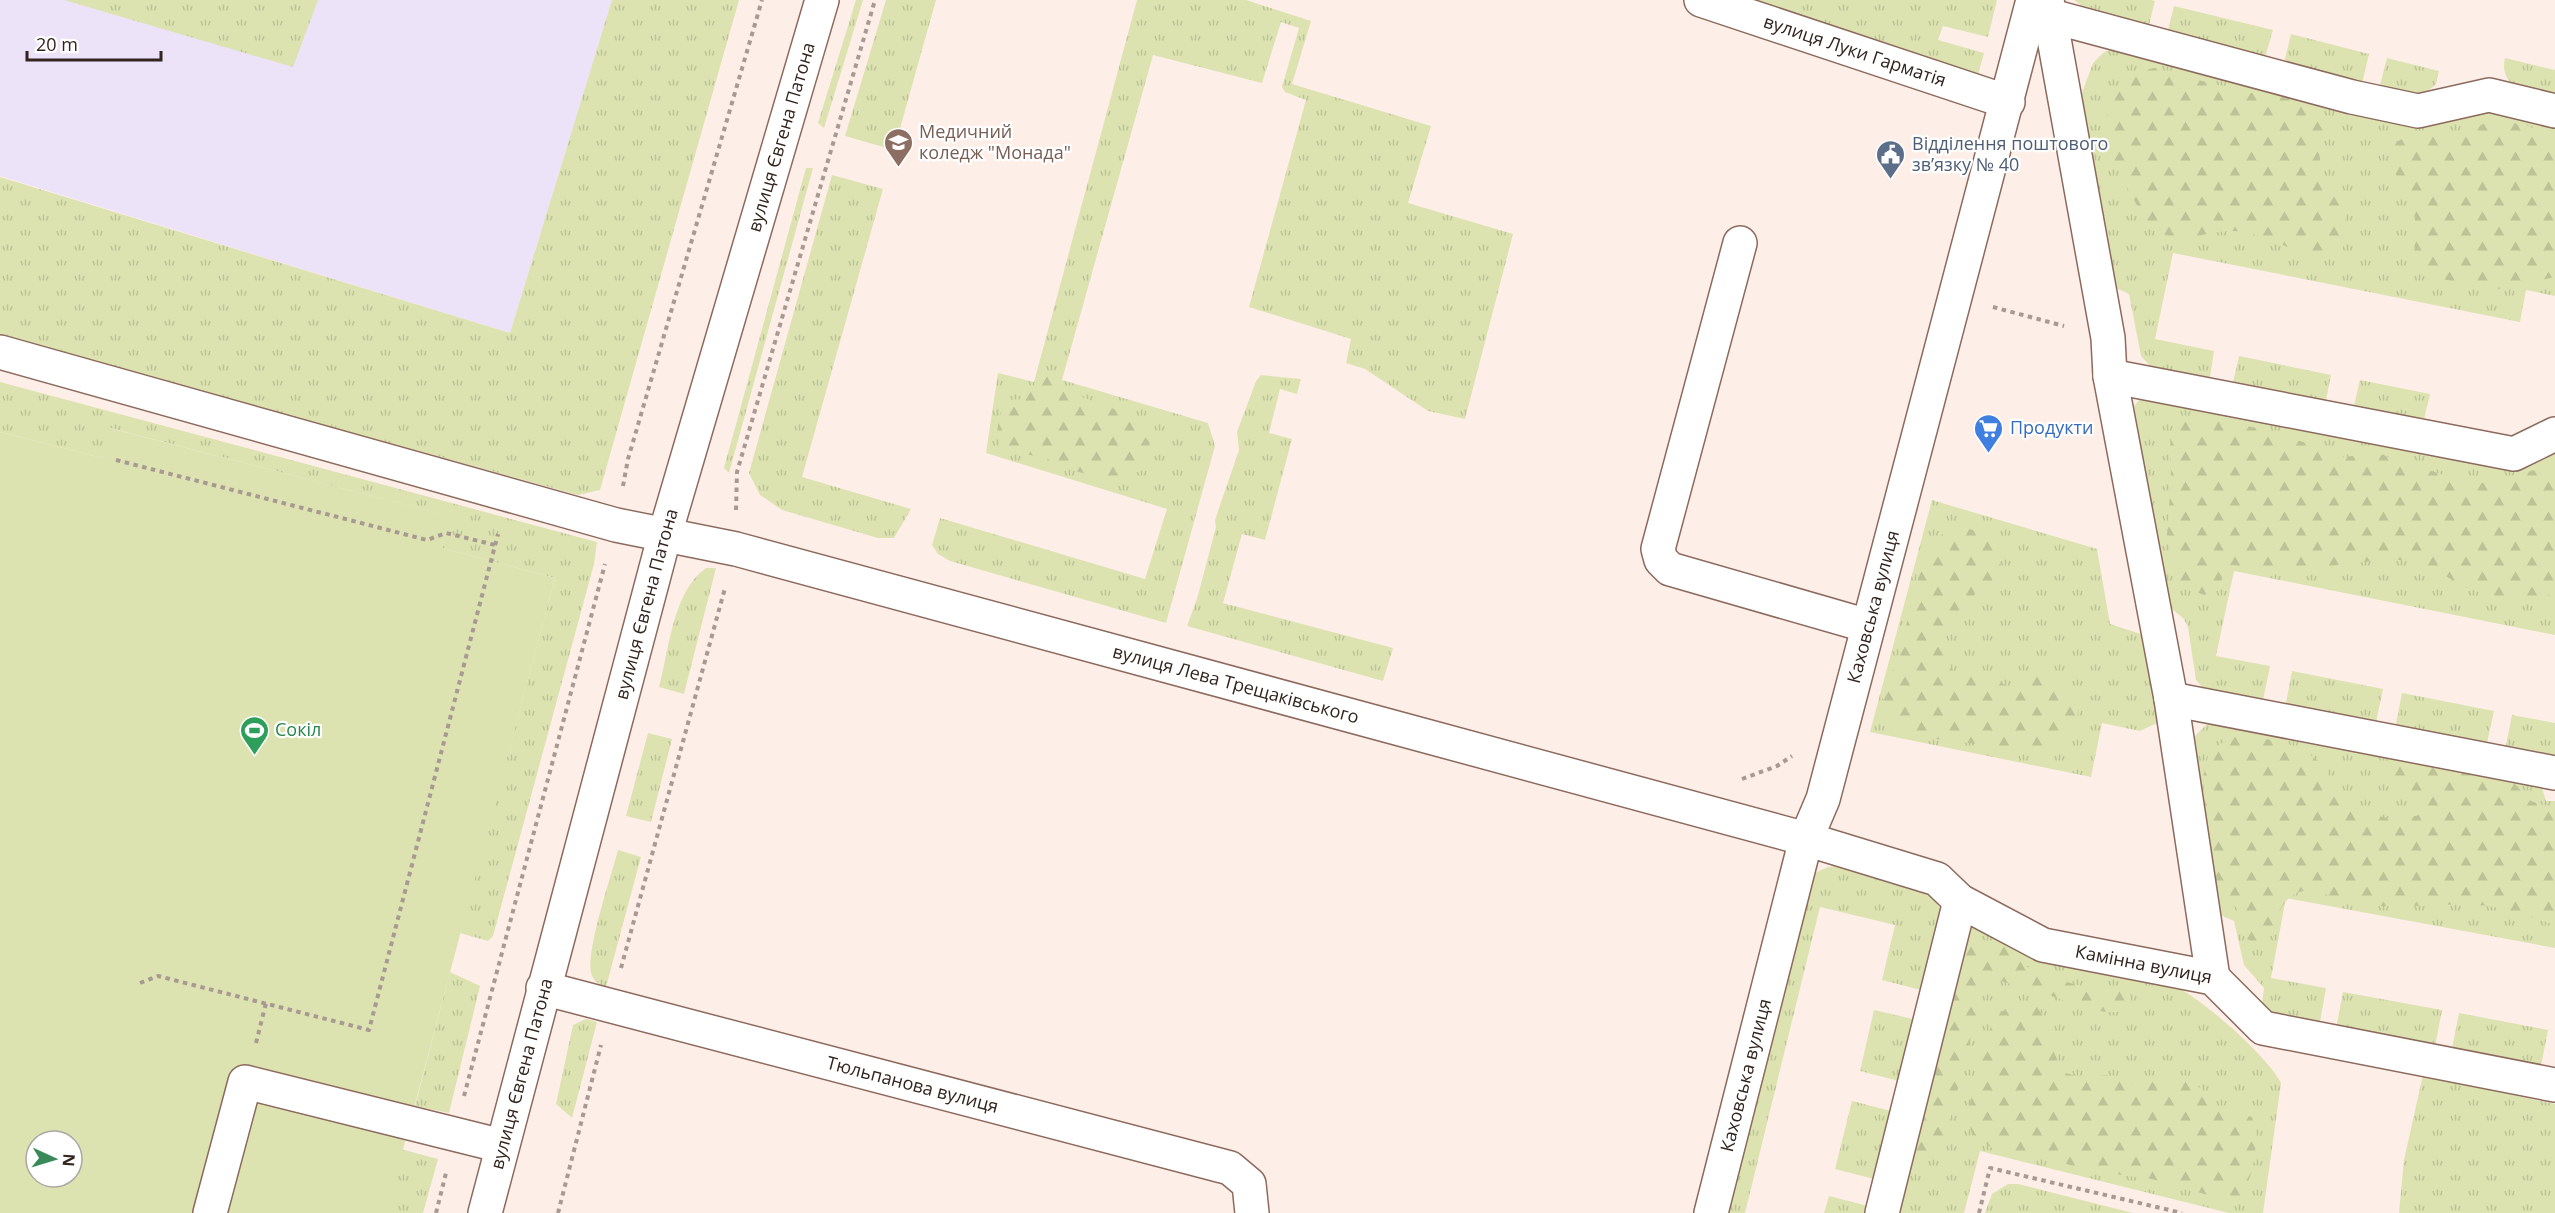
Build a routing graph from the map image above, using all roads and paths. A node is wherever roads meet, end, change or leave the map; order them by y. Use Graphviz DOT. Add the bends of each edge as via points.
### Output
graph roads {
  1 [pos="762,0"];
  2 [pos="822,0"];
  3 [pos="875,0"];
  4 [pos="1701,0"];
  5 [pos="2044,5"];
  6 [pos="2008,102"];
  7 [pos="2555,111"];
  8 [pos="1740,243"];
  9 [pos="1954,297"];
  10 [pos="2108,338"];
  11 [pos="0,352"];
  12 [pos="2110,376"];
  13 [pos="2555,434"];
  14 [pos="116,460"];
  15 [pos="508,495"];
  16 [pos="616,525"];
  17 [pos="665,534"];
  18 [pos="495,545"];
  19 [pos="736,549"];
  20 [pos="1868,626"];
  21 [pos="2171,699"];
  22 [pos="2555,773"];
  23 [pos="1806,838"];
  24 [pos="1960,901"];
  25 [pos="2213,978"];
  26 [pos="140,984"];
  27 [pos="543,988"];
  28 [pos="611,1007"];
  29 [pos="2555,1084"];
  30 [pos="454,1134"];
  31 [pos="502,1146"];
  32 [pos="210,1213"];
  33 [pos="436,1213"];
  34 [pos="486,1213"];
  35 [pos="558,1213"];
  36 [pos="1252,1213"];
  37 [pos="1711,1213"];
  38 [pos="1882,1213"];
  39 [pos="1979,1213"];
  40 [pos="2182,1213"];
  1 -- 16 [label="path" via="628,459"];
  2 -- 17 [label="street, вулиця Євгена Патона"];
  3 -- 19 [label="path" via="737,472"];
  4 -- 6 [label="street, вулиця Луки Гарматія"];
  5 -- 6 [label="street, Каховська вулиця"];
  5 -- 7 [label="street" via="2352,97 2418,111 2489,95"];
  5 -- 10 [label="street"];
  6 -- 9 [label="street, Каховська вулиця"];
  8 -- 20 [label="street" via="1658,549 1661,560 1670,569"];
  9 -- 10 [label="path"];
  9 -- 20 [label="street, Каховська вулиця"];
  10 -- 12 [label="street"];
  11 -- 15 [label="street, вулиця Лева Трещаківського"];
  12 -- 13 [label="street" via="2514,454"];
  12 -- 21 [label="street"];
  14 -- 18 [label="path" via="427,540 446,533"];
  15 -- 16 [label="street, вулиця Лева Трещаківського"];
  15 -- 18 [label="path"];
  16 -- 17 [label="street, вулиця Лева Трещаківського"];
  16 -- 30 [label="path"];
  17 -- 19 [label="street, вулиця Лева Трещаківського"];
  17 -- 27 [label="street, вулиця Євгена Патона"];
  18 -- 26 [label="path" via="369,1030 158,976"];
  19 -- 23 [label="street, вулиця Лева Трещаківського"];
  19 -- 28 [label="path"];
  20 -- 23 [label="street, Каховська вулиця" via="1823,799"];
  21 -- 22 [label="street"];
  21 -- 25 [label="street"];
  23 -- 24 [label="street, Камінна вулиця" via="1937,879"];
  23 -- 37 [label="street, Каховська вулиця"];
  24 -- 25 [label="street, Камінна вулиця" via="2043,945"];
  24 -- 38 [label="street"];
  25 -- 29 [label="street, Камінна вулиця" via="2263,1028"];
  27 -- 28 [label="street, Тюльпанова вулиця"];
  27 -- 31 [label="street, вулиця Євгена Патона"];
  28 -- 35 [label="path"];
  28 -- 36 [label="street, Тюльпанова вулиця" via="1230,1168 1249,1184"];
  30 -- 31 [label="street"];
  30 -- 32 [label="street" via="245,1082"];
  30 -- 33 [label="path"];
  31 -- 34 [label="street, вулиця Євгена Патона"];
  39 -- 40 [label="path" via="1990,1168"];
}
